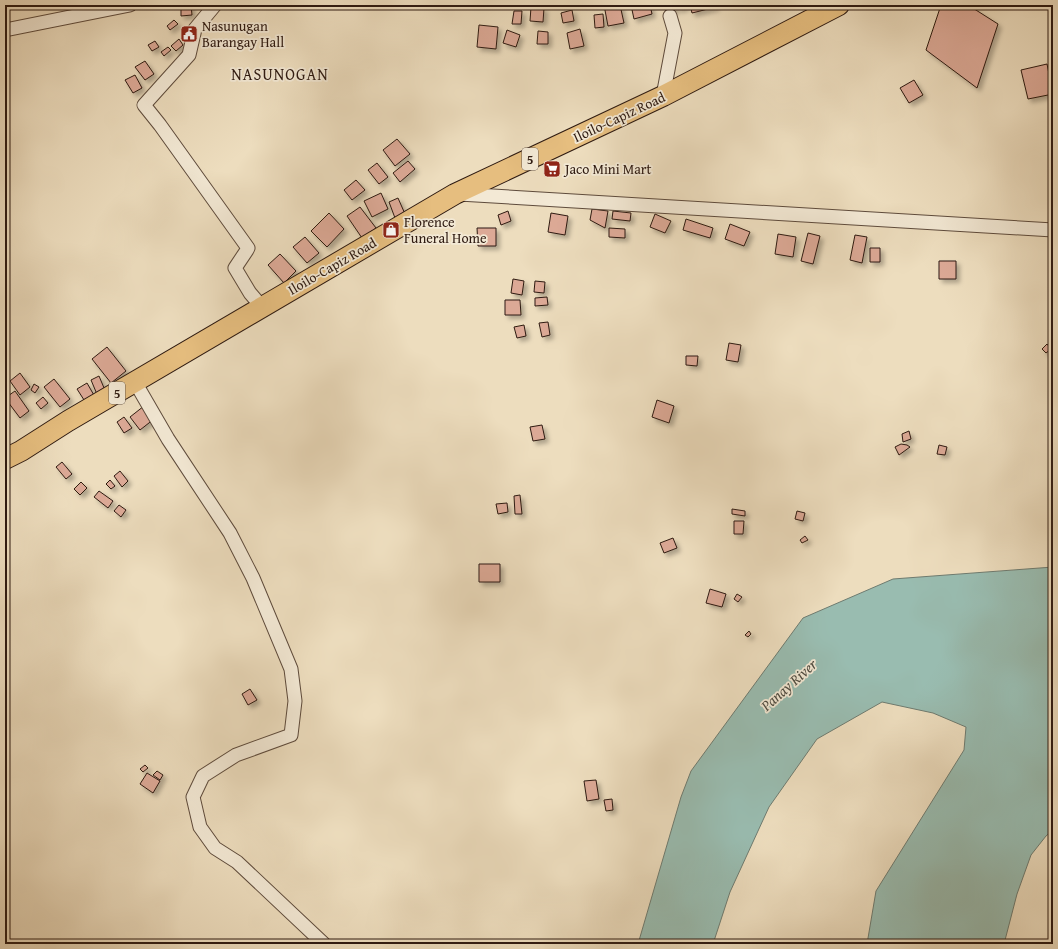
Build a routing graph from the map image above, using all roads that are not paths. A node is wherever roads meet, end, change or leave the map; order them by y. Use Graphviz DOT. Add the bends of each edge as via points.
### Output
graph roads {
  1 [pos="130,5"];
  2 [pos="215,5"];
  3 [pos="839,5"];
  4 [pos="670,16"];
  5 [pos="5,30"];
  6 [pos="663,96"];
  7 [pos="455,194"];
  8 [pos="1053,230"];
  9 [pos="262,307"];
  10 [pos="135,382"];
  11 [pos="5,459"];
  12 [pos="324,944"];
  1 -- 5 [label="street"];
  2 -- 9 [label="street" via="194,30 189,55 144,105 248,248 235,268"];
  3 -- 6 [label="highway, Iloilo-Capiz Road / 5"];
  4 -- 6 [label="street" via="675,33"];
  6 -- 7 [label="highway, Iloilo-Capiz Road / 5"];
  7 -- 8 [label="street"];
  7 -- 9 [label="highway, Iloilo-Capiz Road / 5"];
  9 -- 10 [label="highway, Iloilo-Capiz Road / 5"];
  10 -- 11 [label="highway, Iloilo-Capiz Road / 5"];
  10 -- 12 [label="street" via="168,439 230,533 253,578 291,670 295,701 291,735 236,754 203,776 193,797 200,827 216,848 237,862"];
}
